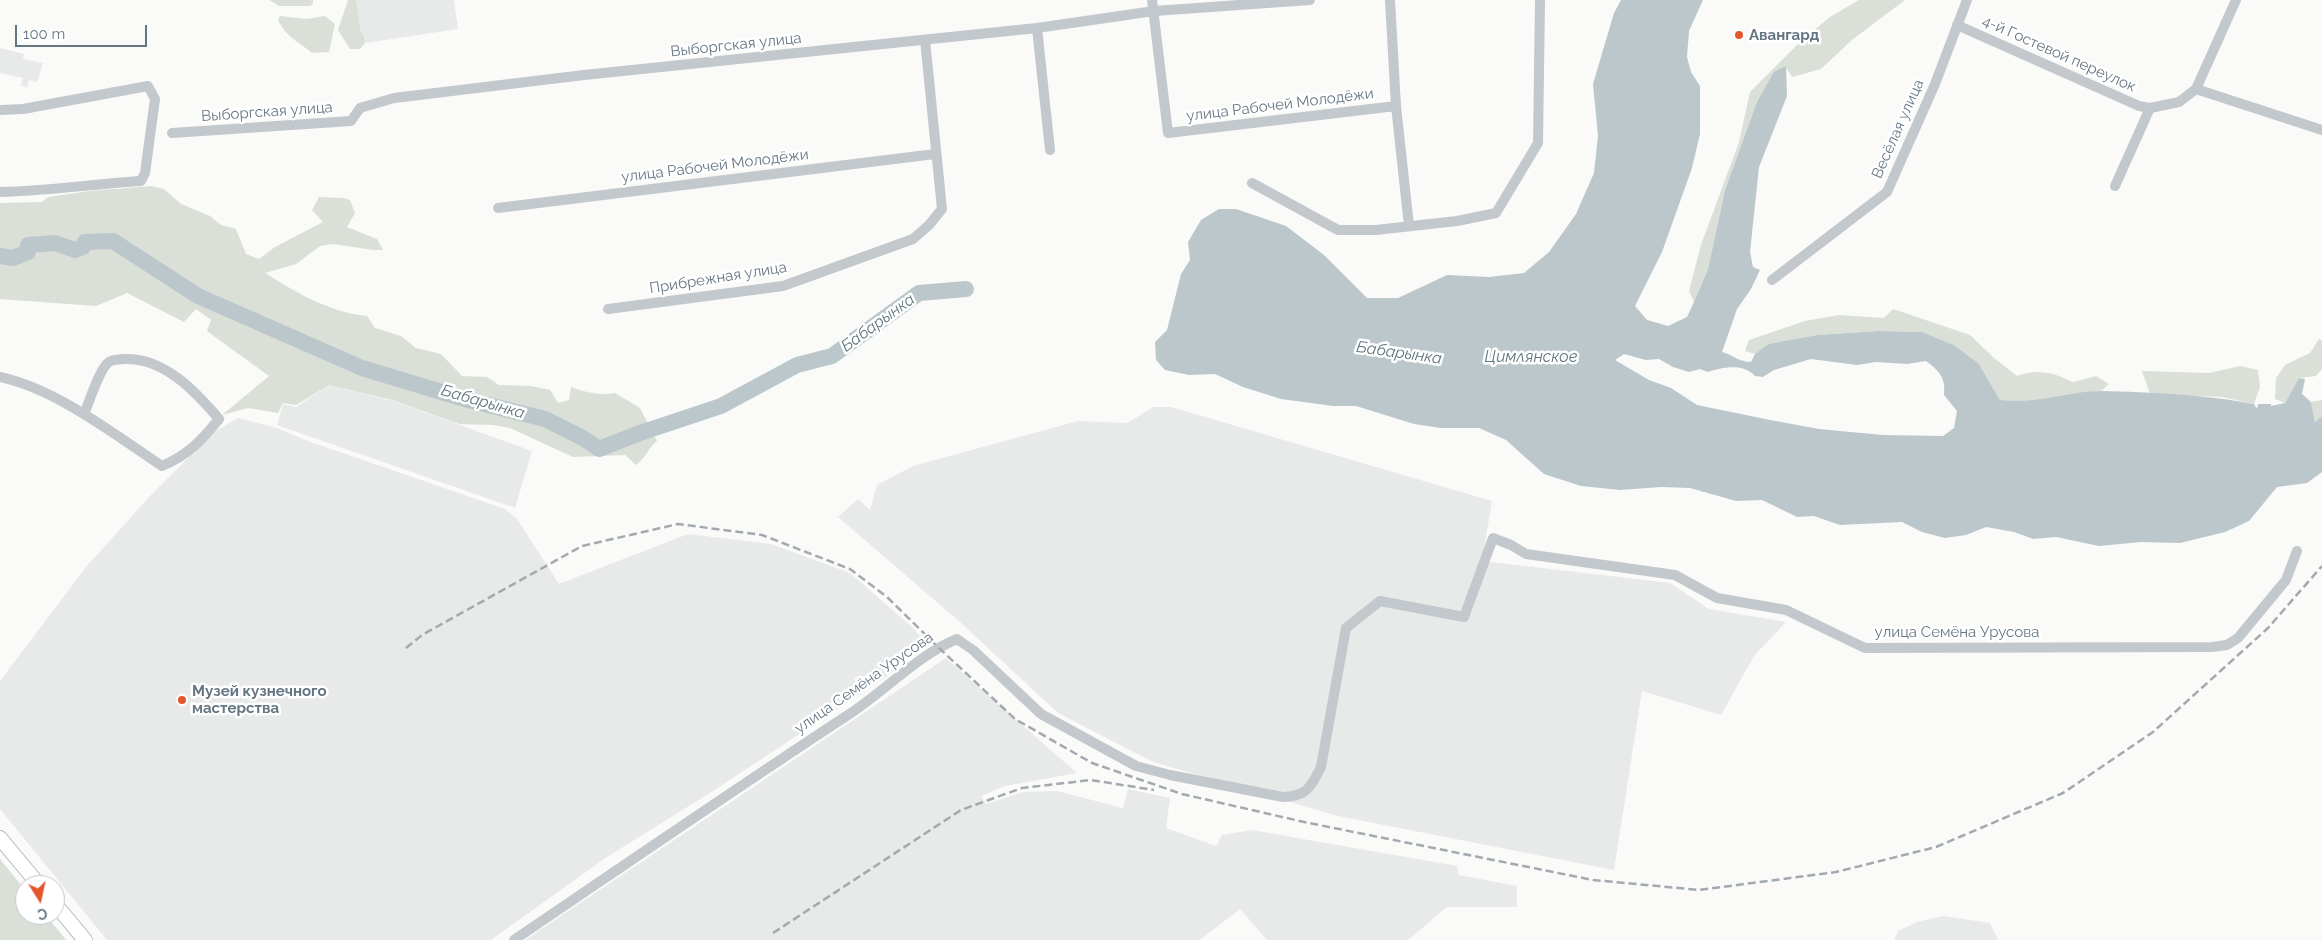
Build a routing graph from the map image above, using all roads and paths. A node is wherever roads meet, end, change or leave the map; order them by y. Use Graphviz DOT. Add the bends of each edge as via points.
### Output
graph roads {
  1 [pos="1152,0"];
  2 [pos="1310,0"];
  3 [pos="1390,0"];
  4 [pos="1540,0"];
  5 [pos="1967,0"];
  6 [pos="2236,0"];
  7 [pos="1154,12"];
  8 [pos="1957,25"];
  9 [pos="1037,28"];
  10 [pos="925,40"];
  11 [pos="2196,89"];
  12 [pos="1396,106"];
  13 [pos="2150,108"];
  14 [pos="0,110"];
  15 [pos="2322,130"];
  16 [pos="172,133"];
  17 [pos="1050,150"];
  18 [pos="935,154"];
  19 [pos="1252,183"];
  20 [pos="2115,186"];
  21 [pos="0,192"];
  22 [pos="498,208"];
  23 [pos="1409,226"];
  24 [pos="1772,280"];
  25 [pos="608,309"];
  26 [pos="0,376"];
  27 [pos="84,414"];
  28 [pos="2297,551"];
  29 [pos="0,838"];
  30 [pos="31,875"];
  31 [pos="65,916"];
  32 [pos="85,940"];
  33 [pos="514,940"];
  1 -- 7 [label="street"];
  2 -- 7 [label="street, Выборгская улица"];
  3 -- 12 [label="street"];
  4 -- 23 [label="street" via="1538,143 1496,213"];
  5 -- 8 [label="street, Весёлая улица"];
  6 -- 11 [label="street"];
  7 -- 9 [label="street, Выборгская улица"];
  7 -- 12 [label="street, улица Рабочей Молодёжи" via="1168,133"];
  8 -- 13 [label="street, 4-й Гостевой переулок" via="2139,106"];
  8 -- 24 [label="street, Весёлая улица" via="1935,84 1886,192"];
  9 -- 10 [label="street, Выборгская улица"];
  9 -- 17 [label="street"];
  10 -- 16 [label="street, Выборгская улица" via="394,98 360,108 351,122"];
  10 -- 18 [label="street, Прибрежная улица"];
  11 -- 13 [label="street" via="2179,102"];
  11 -- 15 [label="street"];
  12 -- 23 [label="street"];
  13 -- 20 [label="street"];
  14 -- 21 [label="street" via="23,109 148,86 156,99 141,181"];
  18 -- 22 [label="street, улица Рабочей Молодёжи"];
  18 -- 25 [label="street, Прибрежная улица" via="942,208 913,239 783,286"];
  19 -- 23 [label="street" via="1338,230"];
  26 -- 27 [label="street" via="19,381"];
  27 -- 27 [label="street" via="105,366 111,360 142,361 171,373 198,394 219,419 182,458 162,466"];
  28 -- 33 [label="street, улица Семёна Урусова" via="2286,580 2238,638 2227,644 2212,647 1865,648 1786,610 1717,598 1675,575 1526,554 1493,538 1464,617 1380,601 1346,628 1321,767 1312,784 1298,797 1283,797 1136,766 1041,714 973,650 957,640 938,647 878,695"];
  29 -- 30 [label="street"];
  31 -- 32 [label="street"];
}
